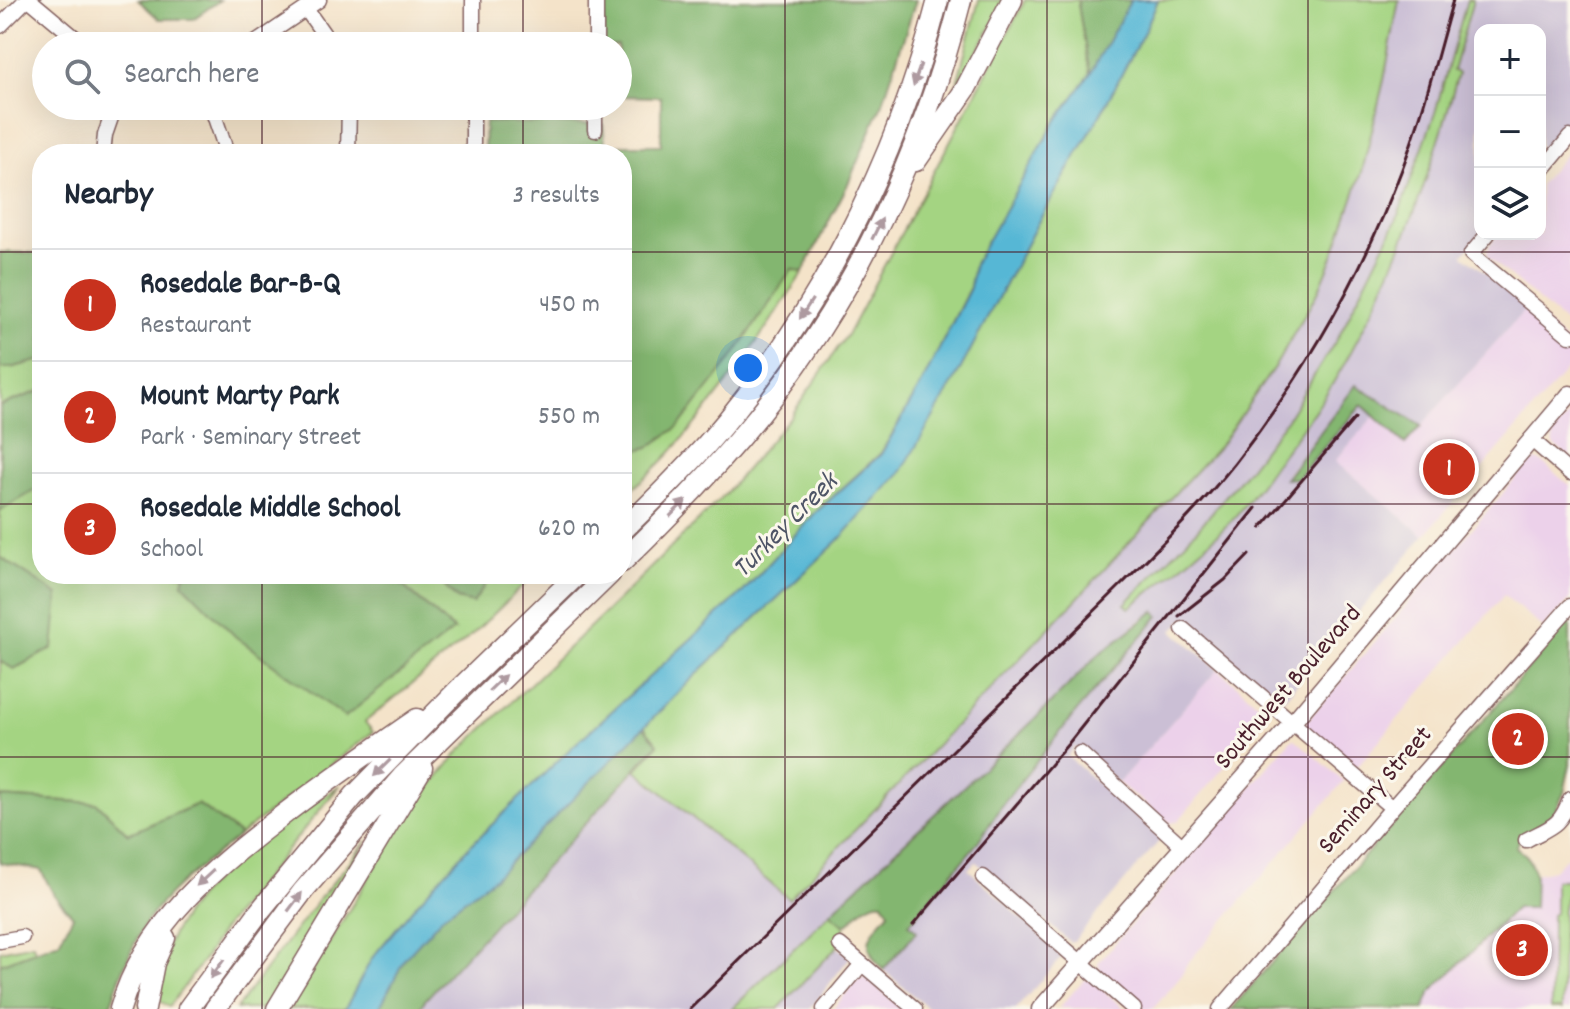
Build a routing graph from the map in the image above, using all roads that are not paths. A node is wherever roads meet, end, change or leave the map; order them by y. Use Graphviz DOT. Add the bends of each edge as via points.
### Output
graph roads {
  1 [pos="28,0"];
  2 [pos="319,0"];
  3 [pos="473,0"];
  4 [pos="596,0"];
  5 [pos="938,0"];
  6 [pos="961,0"];
  7 [pos="1012,0"];
  8 [pos="306,9"];
  9 [pos="0,26"];
  10 [pos="68,32"];
  11 [pos="272,32"];
  12 [pos="322,32"];
  13 [pos="473,32"];
  14 [pos="596,32"];
  15 [pos="110,120"];
  16 [pos="216,120"];
  17 [pos="349,120"];
  18 [pos="473,120"];
  19 [pos="595,120"];
  20 [pos="595,130"];
  21 [pos="1570,137"];
  22 [pos="104,144"];
  23 [pos="224,144"];
  24 [pos="348,144"];
  25 [pos="473,144"];
  26 [pos="1544,168"];
  27 [pos="893,196"];
  28 [pos="1483,240"];
  29 [pos="1570,336"];
  30 [pos="1570,394"];
  31 [pos="1531,439"];
  32 [pos="1570,473"];
  33 [pos="632,521"];
  34 [pos="632,552"];
  35 [pos="568,584"];
  36 [pos="600,584"];
  37 [pos="1570,606"];
  38 [pos="1183,629"];
  39 [pos="456,692"];
  40 [pos="1293,722"];
  41 [pos="441,738"];
  42 [pos="1080,753"];
  43 [pos="1570,799"];
  44 [pos="1392,808"];
  45 [pos="1526,840"];
  46 [pos="1183,847"];
  47 [pos="983,877"];
  48 [pos="179,905"];
  49 [pos="22,937"];
  50 [pos="0,941"];
  51 [pos="840,945"];
  52 [pos="1081,962"];
  53 [pos="862,964"];
  54 [pos="190,1005"];
  55 [pos="120,1009"];
  56 [pos="145,1009"];
  57 [pos="215,1009"];
  58 [pos="277,1009"];
  59 [pos="824,1009"];
  60 [pos="915,1009"];
  61 [pos="1040,1009"];
  62 [pos="1134,1009"];
  63 [pos="1220,1009"];
  1 -- 9 [label="street"];
  1 -- 10 [label="street"];
  2 -- 8 [label="street"];
  3 -- 13 [label="street"];
  4 -- 14 [label="street"];
  5 -- 33 [label="highway, one-way" via="905,111 836,260 744,399"];
  6 -- 27 [label="highway" via="938,82"];
  7 -- 27 [label="highway" via="965,90"];
  8 -- 11 [label="street"];
  8 -- 12 [label="street"];
  15 -- 22 [label="street"];
  16 -- 23 [label="street"];
  17 -- 24 [label="street"];
  18 -- 25 [label="street"];
  19 -- 20 [label="street"];
  21 -- 26 [label="street"];
  34 -- 27 [label="highway, one-way" via="678,508 799,361 865,254"];
  28 -- 29 [label="street" via="1471,254"];
  30 -- 31 [label="main road, Southwest Boulevard"];
  31 -- 32 [label="street"];
  31 -- 40 [label="main road, Southwest Boulevard"];
  35 -- 39 [label="highway"];
  41 -- 36 [label="highway, one-way"];
  37 -- 44 [label="street, Seminary Street"];
  38 -- 40 [label="street"];
  39 -- 48 [label="highway, one-way" via="257,834"];
  39 -- 54 [label="highway, one-way" via="329,825"];
  40 -- 44 [label="street"];
  40 -- 46 [label="main road, Southwest Boulevard"];
  57 -- 41 [label="highway, one-way" via="312,880"];
  41 -- 58 [label="highway"];
  42 -- 46 [label="street"];
  43 -- 45 [label="street" via="1557,824"];
  44 -- 63 [label="street, Seminary Street"];
  46 -- 52 [label="main road, Southwest Boulevard"];
  47 -- 52 [label="street"];
  48 -- 55 [label="highway" via="140,959"];
  48 -- 56 [label="highway" via="154,963"];
  49 -- 50 [label="street"];
  51 -- 53 [label="street"];
  52 -- 61 [label="main road, Southwest Boulevard"];
  52 -- 62 [label="street"];
  53 -- 59 [label="street"];
  53 -- 60 [label="street"];
}
